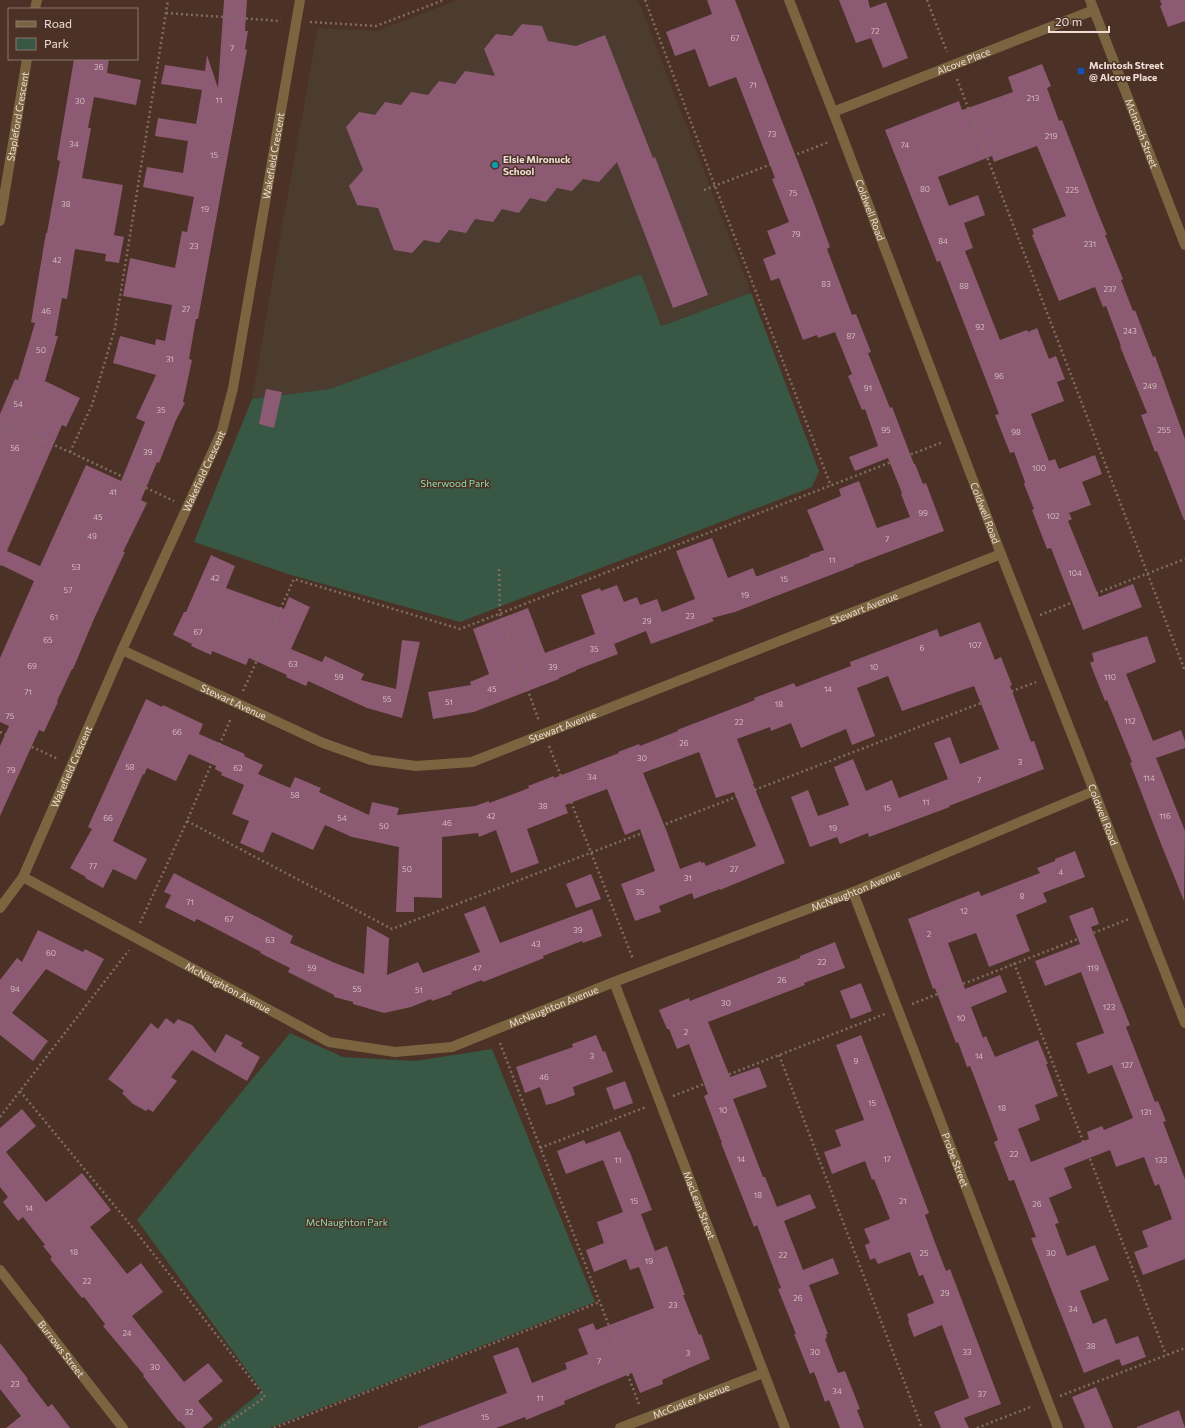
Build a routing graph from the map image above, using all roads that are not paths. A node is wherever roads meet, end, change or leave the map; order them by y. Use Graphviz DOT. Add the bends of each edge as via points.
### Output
graph roads {
  1 [pos="300,0"];
  2 [pos="789,0"];
  3 [pos="1090,0"];
  4 [pos="1094,10"];
  5 [pos="27,60"];
  6 [pos="833,112"];
  7 [pos="0,219"];
  8 [pos="1185,245"];
  9 [pos="1000,554"];
  10 [pos="122,650"];
  11 [pos="1094,791"];
  12 [pos="23,877"];
  13 [pos="853,892"];
  14 [pos="0,908"];
  15 [pos="614,982"];
  16 [pos="1185,1023"];
  17 [pos="0,1270"];
  18 [pos="763,1373"];
  19 [pos="124,1428"];
  20 [pos="620,1428"];
  21 [pos="785,1428"];
  22 [pos="1058,1428"];
  1 -- 10 [label="street, Wakefield Crescent" via="233,388 222,431"];
  2 -- 6 [label="street, Coldwell Road"];
  3 -- 4 [label="street, McIntosh Street"];
  4 -- 6 [label="street, Alcove Place"];
  4 -- 8 [label="street, McIntosh Street"];
  5 -- 7 [label="street, Stapleford Crescent"];
  6 -- 9 [label="street, Coldwell Road"];
  9 -- 10 [label="street, Stewart Avenue" via="472,762 416,766 371,760 323,743"];
  9 -- 11 [label="street, Coldwell Road"];
  10 -- 12 [label="street, Wakefield Crescent"];
  11 -- 13 [label="street, McNaughton Avenue"];
  11 -- 16 [label="street, Coldwell Road"];
  12 -- 14 [label="street, Wakefield Crescent"];
  12 -- 15 [label="street, McNaughton Avenue" via="329,1042 395,1052 452,1047"];
  13 -- 15 [label="street, McNaughton Avenue"];
  13 -- 22 [label="street, Probe Street"];
  15 -- 18 [label="street, MacLean Street"];
  17 -- 19 [label="street, Burrows Street"];
  18 -- 20 [label="street, McCusker Avenue"];
  18 -- 21 [label="street, MacLean Street"];
}
